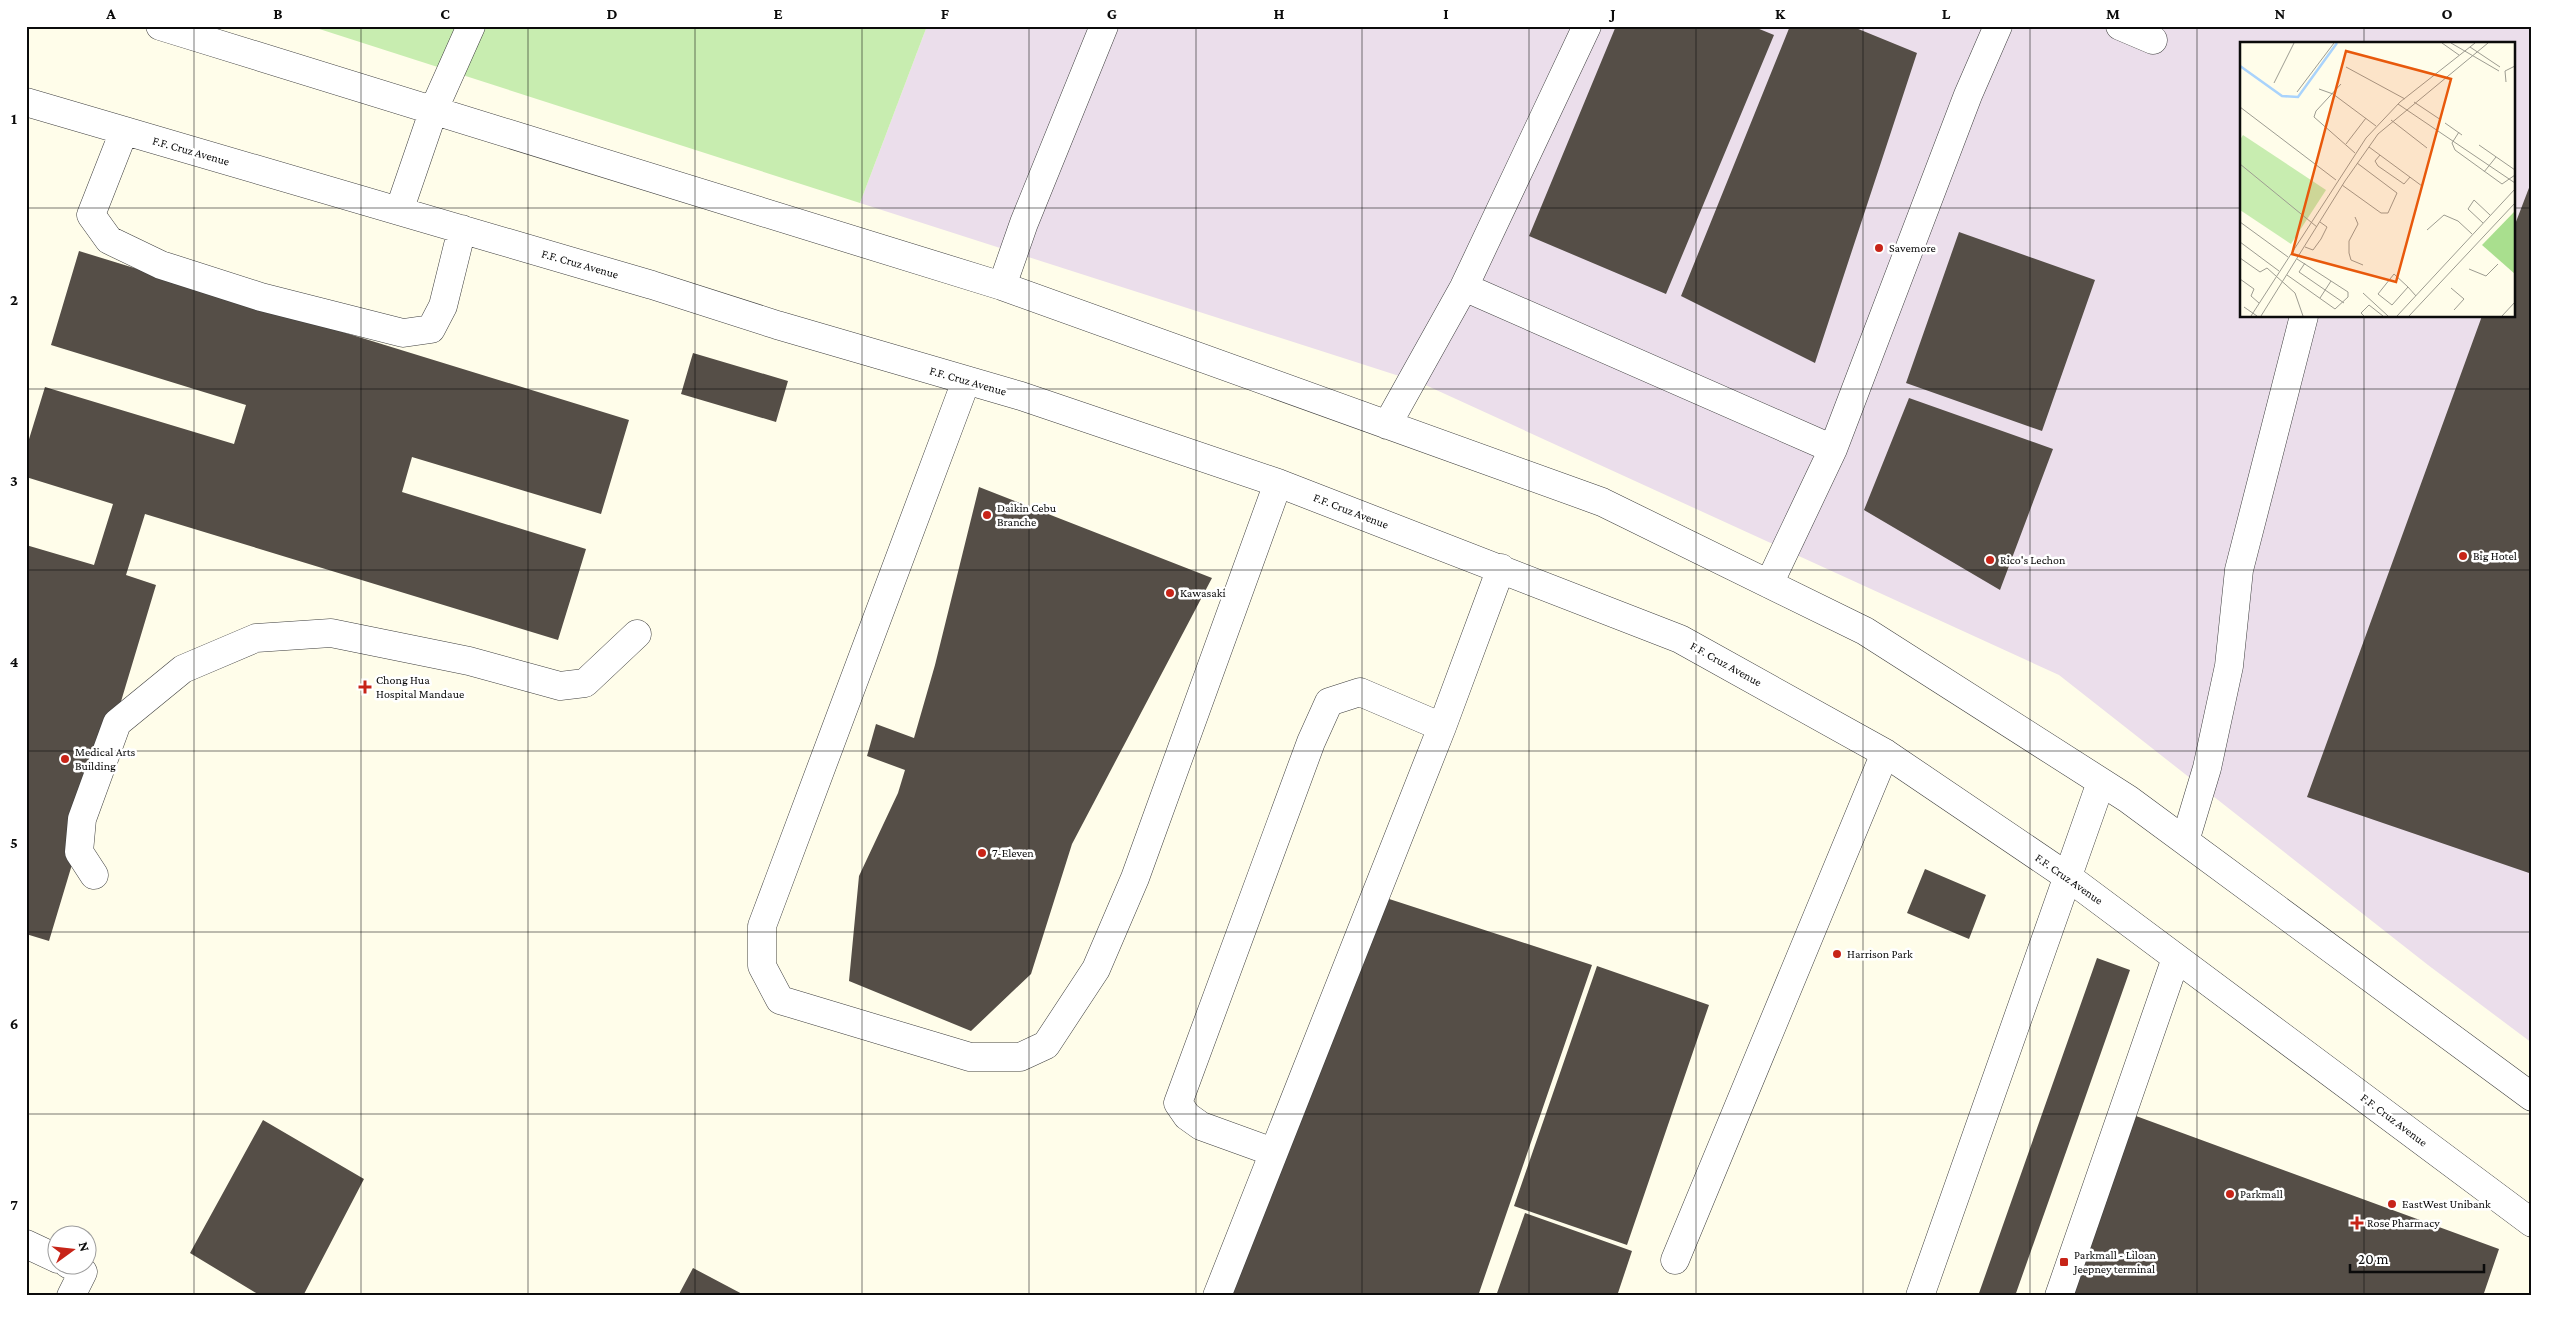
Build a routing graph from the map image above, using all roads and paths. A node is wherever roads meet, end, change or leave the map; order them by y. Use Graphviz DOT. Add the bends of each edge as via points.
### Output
graph roads {
  1 [pos="160,26"];
  2 [pos="471,26"];
  3 [pos="1104,26"];
  4 [pos="1587,26"];
  5 [pos="1998,26"];
  6 [pos="2120,26"];
  7 [pos="2153,40"];
  8 [pos="26,102"];
  9 [pos="434,109"];
  10 [pos="124,131"];
  11 [pos="399,210"];
  12 [pos="462,229"];
  13 [pos="1002,286"];
  14 [pos="1464,287"];
  15 [pos="2303,318"];
  16 [pos="966,380"];
  17 [pos="1387,425"];
  18 [pos="1833,449"];
  19 [pos="1278,483"];
  20 [pos="1501,568"];
  21 [pos="1769,584"];
  22 [pos="636,634"];
  23 [pos="1442,727"];
  24 [pos="1886,753"];
  25 [pos="2100,782"];
  26 [pos="2185,841"];
  27 [pos="94,875"];
  28 [pos="2068,877"];
  29 [pos="2176,958"];
  30 [pos="2532,1097"];
  31 [pos="1273,1152"];
  32 [pos="2532,1224"];
  33 [pos="26,1244"];
  34 [pos="48,1254"];
  35 [pos="1675,1260"];
  36 [pos="82,1274"];
  37 [pos="71,1296"];
  38 [pos="1217,1296"];
  39 [pos="1920,1296"];
  40 [pos="2060,1296"];
  1 -- 9 [label="street"];
  2 -- 9 [label="street"];
  3 -- 13 [label="street" via="1024,223"];
  4 -- 14 [label="street"];
  5 -- 18 [label="street" via="1968,94"];
  6 -- 7 [label="street"];
  8 -- 10 [label="street, F.F. Cruz Avenue"];
  9 -- 11 [label="street"];
  9 -- 13 [label="street"];
  10 -- 11 [label="street, F.F. Cruz Avenue"];
  10 -- 12 [label="street" via="91,215 109,240 161,265 260,297 403,333 431,329 443,306"];
  11 -- 12 [label="street, F.F. Cruz Avenue"];
  12 -- 16 [label="street, F.F. Cruz Avenue"];
  13 -- 17 [label="street"];
  14 -- 17 [label="street"];
  14 -- 18 [label="street"];
  15 -- 26 [label="street" via="2239,570 2228,666 2207,768"];
  16 -- 19 [label="street, F.F. Cruz Avenue"];
  16 -- 19 [label="street" via="762,926 762,966 780,1000 970,1057 1020,1057 1046,1045 1096,969 1135,878"];
  17 -- 21 [label="street" via="1602,502"];
  18 -- 21 [label="street"];
  19 -- 20 [label="street, F.F. Cruz Avenue"];
  20 -- 23 [label="street"];
  20 -- 24 [label="street, F.F. Cruz Avenue" via="1680,639"];
  21 -- 25 [label="street" via="1865,631"];
  22 -- 27 [label="street" via="585,683 560,686 468,661 330,633 256,638 183,669 116,723 82,819 79,852"];
  23 -- 31 [label="street"];
  23 -- 31 [label="street" via="1360,692 1329,702 1311,742 1178,1103 1187,1116 1201,1126"];
  24 -- 28 [label="street, F.F. Cruz Avenue"];
  24 -- 35 [label="street"];
  25 -- 26 [label="street"];
  25 -- 28 [label="street"];
  26 -- 30 [label="street"];
  28 -- 29 [label="street, F.F. Cruz Avenue"];
  28 -- 39 [label="street"];
  29 -- 32 [label="street, F.F. Cruz Avenue"];
  29 -- 40 [label="street"];
  31 -- 38 [label="street"];
  33 -- 34 [label="street"];
  36 -- 37 [label="street"];
}
